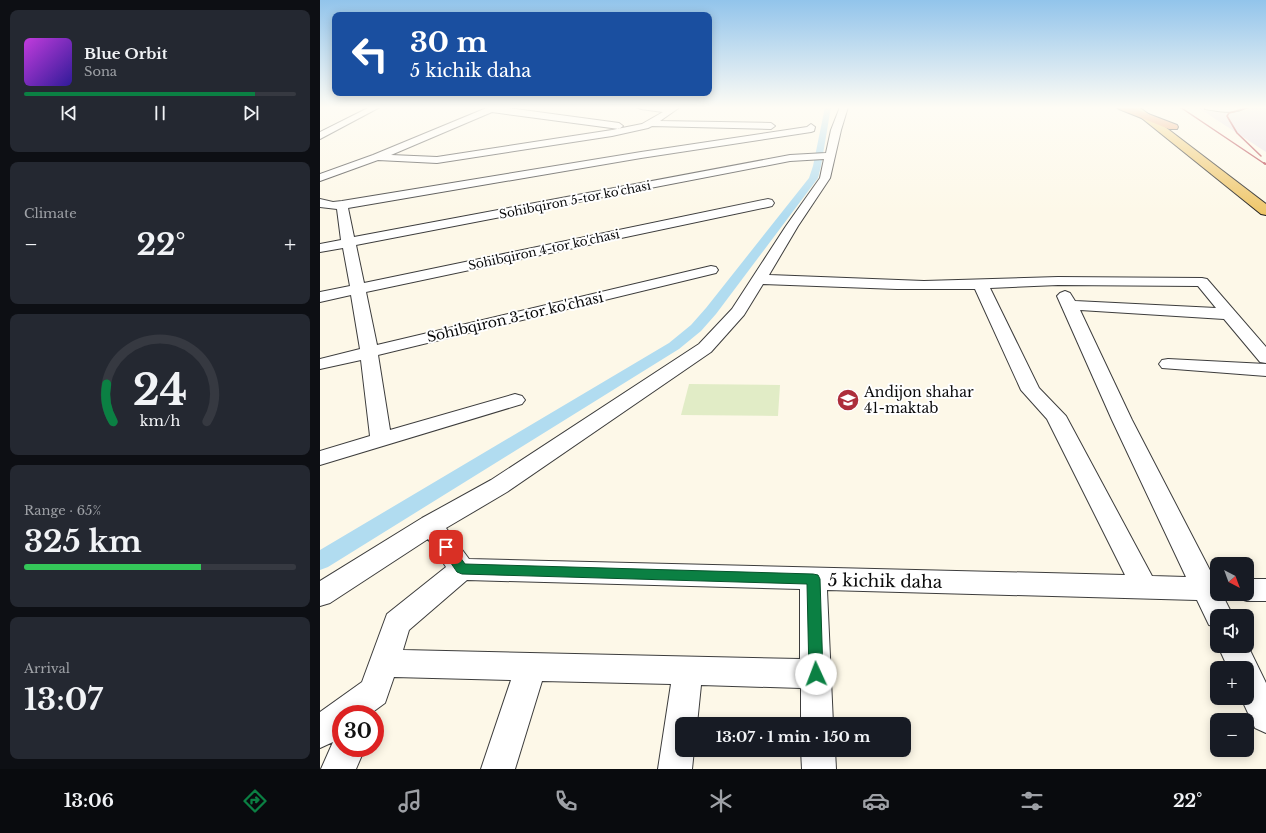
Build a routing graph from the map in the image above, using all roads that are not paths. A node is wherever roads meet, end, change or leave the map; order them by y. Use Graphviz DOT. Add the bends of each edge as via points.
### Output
graph roads {
  1 [pos="411,143"];
  2 [pos="548,143"];
  3 [pos="625,143"];
  4 [pos="719,143"];
  5 [pos="832,143"];
  6 [pos="1177,143"];
  7 [pos="1193,143"];
  8 [pos="640,155"];
  9 [pos="828,156"];
  10 [pos="377,157"];
  11 [pos="320,178"];
  12 [pos="1254,187"];
  13 [pos="320,203"];
  14 [pos="768,203"];
  15 [pos="342,205"];
  16 [pos="1266,212"];
  17 [pos="347,243"];
  18 [pos="320,248"];
  19 [pos="710,270"];
  20 [pos="758,278"];
  21 [pos="1058,281"];
  22 [pos="980,284"];
  23 [pos="358,289"];
  24 [pos="320,297"];
  25 [pos="1069,305"];
  26 [pos="1230,314"];
  27 [pos="369,352"];
  28 [pos="1266,358"];
  29 [pos="320,364"];
  30 [pos="1168,364"];
  31 [pos="1266,370"];
  32 [pos="515,400"];
  33 [pos="381,440"];
  34 [pos="320,458"];
  35 [pos="431,526"];
  36 [pos="462,569"];
  37 [pos="813,579"];
  38 [pos="1210,585"];
  39 [pos="1144,587"];
  40 [pos="1210,589"];
  41 [pos="1254,590"];
  42 [pos="1266,590"];
  43 [pos="320,595"];
  44 [pos="384,663"];
  45 [pos="531,667"];
  46 [pos="688,670"];
  47 [pos="816,674"];
  48 [pos="1254,692"];
  49 [pos="369,703"];
  50 [pos="817,717"];
  51 [pos="1266,717"];
  52 [pos="332,723"];
  53 [pos="320,732"];
  54 [pos="344,757"];
  55 [pos="818,757"];
  56 [pos="338,769"];
  57 [pos="498,769"];
  58 [pos="675,769"];
  59 [pos="819,769"];
  1 -- 10 [label="street"];
  2 -- 10 [label="street" via="437,160"];
  3 -- 8 [label="street"];
  4 -- 8 [label="street"];
  5 -- 9 [label="street"];
  6 -- 16 [label="main road"];
  7 -- 12 [label="main road"];
  8 -- 15 [label="street"];
  9 -- 17 [label="street, Sohibqiron 5-tor ko'chasi" via="790,158"];
  9 -- 20 [label="street" via="825,178"];
  10 -- 11 [label="street"];
  13 -- 15 [label="street"];
  14 -- 23 [label="street, Sohibqiron 4-tor ko'chasi"];
  15 -- 17 [label="street"];
  17 -- 18 [label="street, Sohibqiron 5-tor ko'chasi"];
  17 -- 23 [label="street"];
  19 -- 27 [label="street, Sohibqiron 3-tor ko'chasi"];
  20 -- 22 [label="street" via="884,285"];
  20 -- 35 [label="street" via="738,312 705,348 499,486"];
  21 -- 22 [label="street"];
  21 -- 25 [label="street"];
  21 -- 26 [label="street" via="1202,282"];
  22 -- 39 [label="street" via="1031,390 1056,416"];
  23 -- 24 [label="street, Sohibqiron 4-tor ko'chasi"];
  23 -- 27 [label="street"];
  25 -- 26 [label="street"];
  25 -- 38 [label="street" via="1122,420"];
  26 -- 28 [label="street"];
  27 -- 29 [label="street, Sohibqiron 3-tor ko'chasi"];
  27 -- 33 [label="street"];
  30 -- 31 [label="street"];
  32 -- 33 [label="street"];
  33 -- 34 [label="street"];
  35 -- 36 [label="street"];
  35 -- 43 [label="street"];
  36 -- 37 [label="street, 5 kichik daha"];
  36 -- 44 [label="street" via="397,623"];
  37 -- 39 [label="street, 5 kichik daha"];
  37 -- 47 [label="street"];
  39 -- 40 [label="street, 5 kichik daha"];
  41 -- 42 [label="street"];
  44 -- 45 [label="street"];
  44 -- 49 [label="street"];
  45 -- 46 [label="street"];
  45 -- 57 [label="street"];
  46 -- 47 [label="street"];
  46 -- 58 [label="street"];
  47 -- 50 [label="street"];
  48 -- 51 [label="street"];
  52 -- 53 [label="street"];
  54 -- 56 [label="street"];
  55 -- 59 [label="street"];
}
